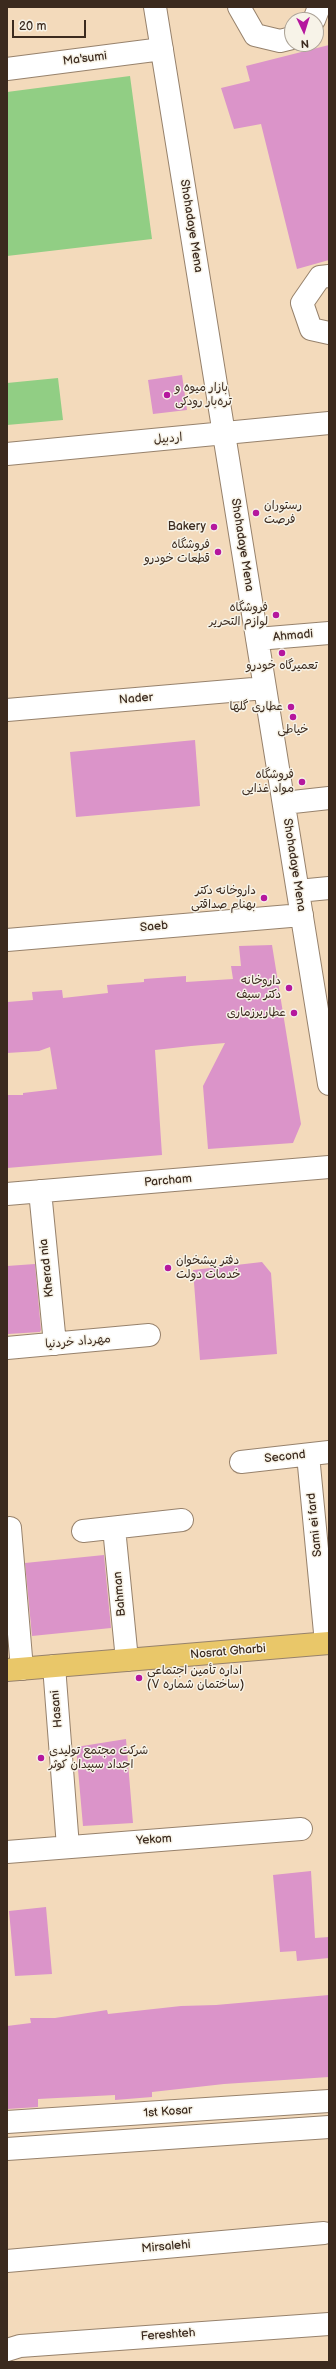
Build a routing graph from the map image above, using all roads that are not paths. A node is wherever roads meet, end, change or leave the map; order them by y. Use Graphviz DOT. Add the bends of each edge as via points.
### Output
graph roads {
  1 [pos="155,7"];
  2 [pos="239,7"];
  3 [pos="284,40"];
  4 [pos="162,49"];
  5 [pos="7,69"];
  6 [pos="329,276"];
  7 [pos="329,333"];
  8 [pos="329,423"];
  9 [pos="224,433"];
  10 [pos="7,454"];
  11 [pos="329,632"];
  12 [pos="258,639"];
  13 [pos="265,688"];
  14 [pos="7,710"];
  15 [pos="329,798"];
  16 [pos="284,803"];
  17 [pos="329,888"];
  18 [pos="298,891"];
  19 [pos="302,915"];
  20 [pos="7,940"];
  21 [pos="329,1084"];
  22 [pos="329,1167"];
  23 [pos="40,1191"];
  24 [pos="7,1194"];
  25 [pos="149,1335"];
  26 [pos="55,1344"];
  27 [pos="7,1348"];
  28 [pos="329,1452"];
  29 [pos="308,1455"];
  30 [pos="241,1462"];
  31 [pos="182,1520"];
  32 [pos="10,1528"];
  33 [pos="114,1528"];
  34 [pos="83,1531"];
  35 [pos="328,1643"];
  36 [pos="127,1660"];
  37 [pos="54,1666"];
  38 [pos="14,1670"];
  39 [pos="301,1829"];
  40 [pos="68,1847"];
  41 [pos="7,1852"];
  42 [pos="329,2102"];
  43 [pos="7,2122"];
  44 [pos="329,2127"];
  45 [pos="7,2150"];
  46 [pos="324,2233"];
  47 [pos="7,2261"];
  48 [pos="329,2324"];
  49 [pos="7,2350"];
  1 -- 4 [label="street, Shohadaye Mena"];
  2 -- 3 [label="street" via="255,35"];
  4 -- 5 [label="street, Ma'sumi"];
  4 -- 9 [label="street, Shohadaye Mena"];
  6 -- 7 [label="street" via="320,277 302,303 311,329"];
  8 -- 9 [label="street, اردبیل"];
  9 -- 10 [label="street, اردبیل"];
  9 -- 12 [label="street, Shohadaye Mena"];
  11 -- 12 [label="street, Ahmadi"];
  12 -- 13 [label="street, Shohadaye Mena"];
  13 -- 14 [label="street, Nader"];
  13 -- 16 [label="street, Shohadaye Mena"];
  15 -- 16 [label="street"];
  16 -- 18 [label="street, Shohadaye Mena"];
  17 -- 18 [label="street"];
  18 -- 19 [label="street, Shohadaye Mena"];
  19 -- 20 [label="street, Saeb"];
  19 -- 21 [label="street, Shohadaye Mena"];
  22 -- 23 [label="street, Parcham"];
  23 -- 24 [label="street, Parcham"];
  23 -- 26 [label="street, Kherad nia"];
  25 -- 26 [label="street, مهرداد خردنیا"];
  26 -- 27 [label="street, مهرداد خردنیا"];
  28 -- 29 [label="street, Second"];
  29 -- 30 [label="street, Second"];
  29 -- 35 [label="street, Sami ei fard"];
  31 -- 33 [label="street"];
  32 -- 38 [label="street"];
  33 -- 34 [label="street"];
  33 -- 36 [label="street, Bahman"];
  35 -- 36 [label="main road, Nosrat Gharbi"];
  36 -- 37 [label="main road, Nosrat Gharbi"];
  37 -- 38 [label="main road, Nosrat Gharbi"];
  37 -- 40 [label="street, Hasani"];
  39 -- 40 [label="street, Yekom"];
  40 -- 41 [label="street, Yekom"];
  42 -- 43 [label="street, 1st Kosar"];
  44 -- 45 [label="street"];
  46 -- 47 [label="street, Mirsalehi"];
  48 -- 49 [label="street, Fereshteh" via="20,2346"];
}
